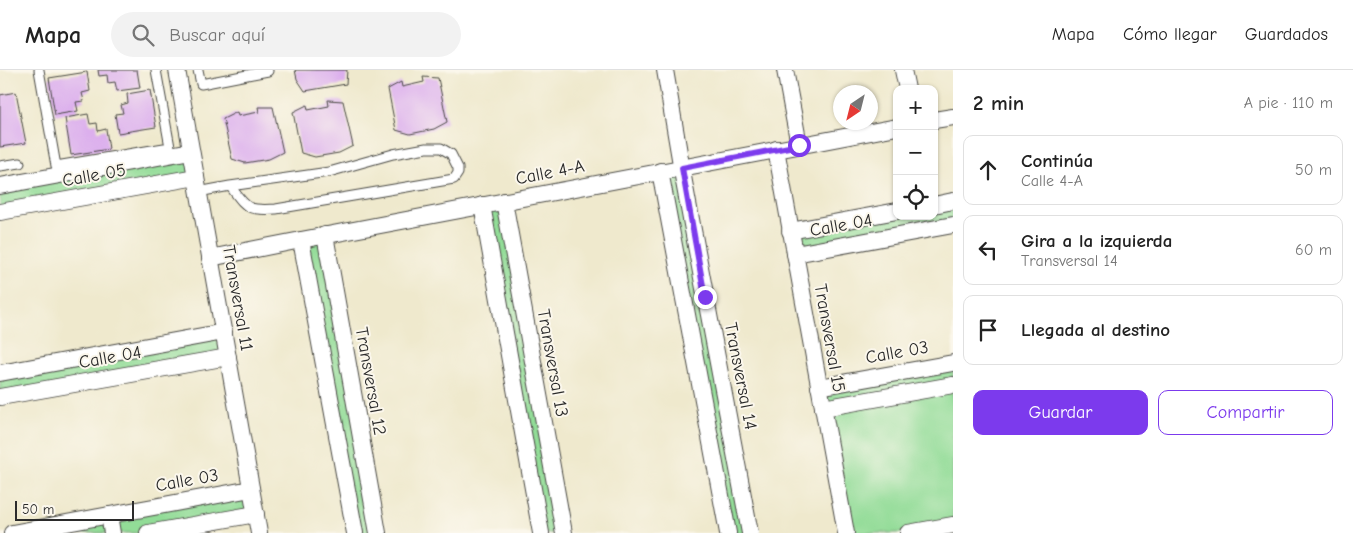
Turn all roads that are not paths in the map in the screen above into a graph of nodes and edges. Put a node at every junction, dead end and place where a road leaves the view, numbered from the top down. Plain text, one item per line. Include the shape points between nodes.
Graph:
1 (39, 70) edge
2 (156, 70) edge
3 (177, 70) edge
4 (198, 70) edge
5 (665, 70) edge
6 (785, 70) edge
7 (903, 70) edge
8 (268, 71) edge
9 (906, 85) edge
10 (953, 117) edge
11 (938, 119) edge
12 (893, 128) edge
13 (799, 145) junction
14 (776, 150) junction
15 (191, 151) junction
16 (20, 163) dead end
17 (0, 166) edge
18 (682, 168) junction
19 (660, 172) junction
20 (197, 185) junction
21 (0, 186) edge
22 (230, 186) junction
23 (504, 201) junction
24 (953, 201) edge
25 (938, 204) edge
26 (482, 205) junction
27 (0, 212) edge
28 (893, 212) edge
29 (953, 225) edge
30 (790, 231) junction
31 (326, 235) junction
32 (301, 240) junction
33 (795, 254) junction
34 (210, 258) junction
35 (705, 297) junction
36 (684, 300) junction
37 (224, 332) junction
38 (228, 357) junction
39 (953, 363) edge
40 (0, 373) edge
41 (953, 385) edge
42 (819, 387) junction
43 (0, 397) edge
44 (823, 408) junction
45 (728, 416) junction
46 (707, 419) junction
47 (550, 455) junction
48 (527, 458) junction
49 (370, 484) junction
50 (347, 487) junction
51 (251, 489) junction
52 (256, 514) junction
53 (108, 515) junction
54 (748, 525) edge
55 (953, 525) edge
56 (727, 526) edge
57 (12, 533) edge
58 (112, 533) edge
59 (148, 533) edge
60 (259, 533) edge
61 (355, 533) edge
62 (378, 533) edge
63 (541, 533) edge
64 (564, 533) edge
65 (846, 533) edge
66 (908, 533) edge

1 - 2 lane via 56,166 170,147
3 - 15 street, Transversal 11
4 - 8 lane via 201,84
5 - 18 street, Transversal 14
6 - 13 street
7 - 9 street
10 - 11 street
12 - 13 street, Calle 4-A
13 - 14 street, Calle 4-A
14 - 18 street, Calle 4-A
14 - 30 street, Transversal 15
15 - 20 street, Transversal 11
15 - 21 street, Calle 05
16 - 17 lane
18 - 19 street, Calle 4-A
18 - 35 street, Transversal 14
19 - 23 street, Calle 4-A
19 - 36 street
20 - 22 lane
20 - 27 street, Calle 05
20 - 34 street, Transversal 11
22 - 22 lane via 329,172 426,148 447,151 458,168 454,179 276,209 249,208
23 - 26 street, Calle 4-A
23 - 47 street, Transversal 13
24 - 25 street
26 - 31 street, Calle 4-A
26 - 48 street
28 - 30 street, Calle 04
29 - 33 street, Calle 04
30 - 33 street, Transversal 15
31 - 32 street, Calle 4-A
31 - 49 street, Transversal 12
32 - 34 street, Calle 4-A
32 - 50 street
33 - 42 street, Transversal 15
34 - 37 street, Transversal 11
35 - 36 street
35 - 45 street, Transversal 14
36 - 46 street
37 - 38 street, Transversal 11
37 - 40 street, Calle 04
38 - 43 street, Calle 04
38 - 51 street, Transversal 11
39 - 42 street, Calle 03
41 - 44 street
42 - 44 street, Transversal 15
44 - 65 street, Transversal 15
45 - 46 street
45 - 54 street, Transversal 14
46 - 56 street
47 - 48 street
47 - 64 street, Transversal 13
48 - 63 street
49 - 50 street
49 - 62 street, Transversal 12
50 - 61 street
51 - 52 street, Transversal 11
51 - 53 street, Calle 03
52 - 59 street
52 - 60 street, Transversal 11
53 - 57 street, Calle 03
53 - 58 street
54 - 56 street
55 - 66 street

